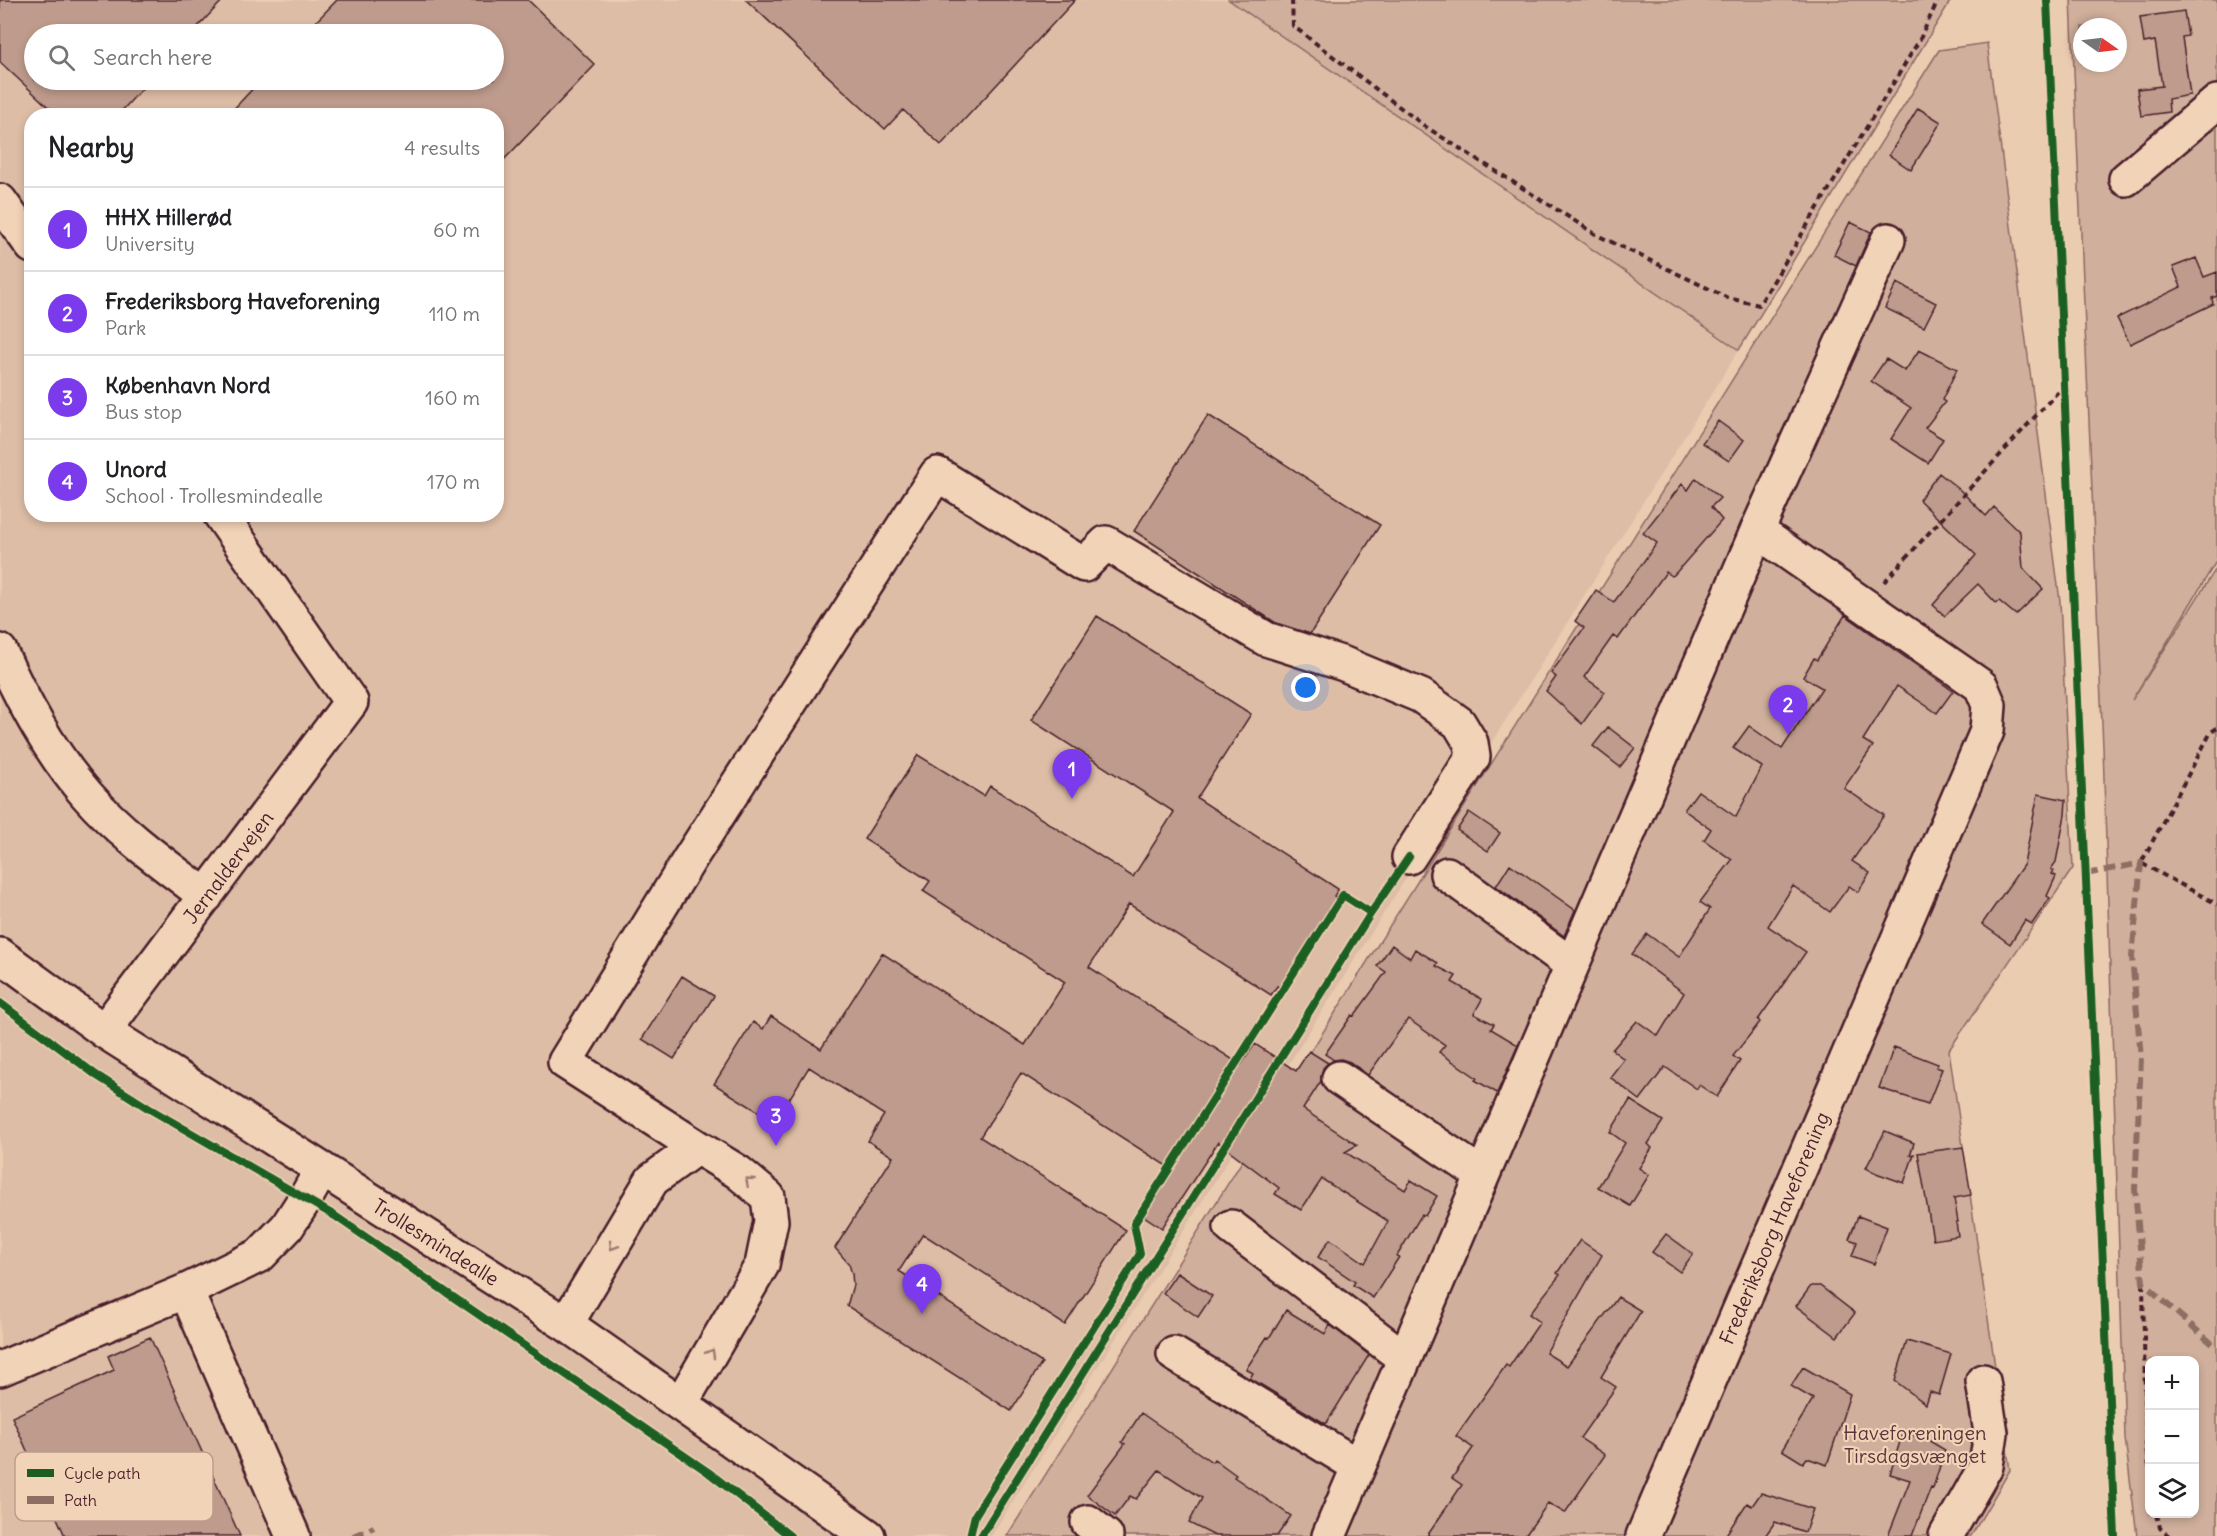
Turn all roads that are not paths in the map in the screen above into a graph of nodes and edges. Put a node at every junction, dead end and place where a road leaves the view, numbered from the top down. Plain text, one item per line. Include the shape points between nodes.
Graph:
1 (2217, 102) edge
2 (2126, 179) dead end
3 (0, 201) edge
4 (24, 235) edge
5 (1888, 240) dead end
6 (226, 522) edge
7 (1756, 531) junction
8 (0, 651) edge
9 (1409, 857) dead end
10 (1447, 874) dead end
11 (206, 896) junction
12 (0, 955) edge
13 (1572, 965) junction
14 (104, 1031) junction
15 (1340, 1078) dead end
16 (697, 1147) junction
17 (322, 1169) junction
18 (1482, 1175) junction
19 (1231, 1227) dead end
20 (186, 1292) junction
21 (566, 1324) junction
22 (1174, 1354) dead end
23 (1404, 1358) junction
24 (0, 1369) edge
25 (1983, 1381) dead end
26 (681, 1403) junction
27 (1358, 1466) junction
28 (293, 1536) edge
29 (868, 1536) edge
30 (1329, 1536) edge
31 (1643, 1536) edge
32 (1946, 1536) edge

1 - 2 street
3 - 4 street
5 - 7 street
6 - 11 street, Jernaldervejen via 351,702
7 - 13 street
7 - 31 street, Frederiksborg Haveforening via 1981,686 1989,705 1987,731
8 - 11 street via 41,733 87,796 139,845
9 - 16 street via 1473,757 1471,743 1459,723 1421,696 1344,664 1266,639 1106,543 1084,565 937,474 689,860 565,1062
10 - 13 street
11 - 14 street, Jernaldervejen
12 - 14 street, Trollesmindealle
13 - 18 street
14 - 17 street, Trollesmindealle
15 - 18 street
16 -> 21 street via 652,1180
26 -> 16 street via 762,1264 771,1221 768,1197 738,1172
17 - 20 street via 287,1227 260,1255
17 - 21 street, Trollesmindealle
18 - 23 street
19 - 23 street
20 - 24 street
20 - 28 street
21 - 26 street, Trollesmindealle
22 - 27 street
23 - 27 street
25 - 32 street via 1991,1433 1986,1466
26 - 29 street, Trollesmindealle
27 - 30 street

